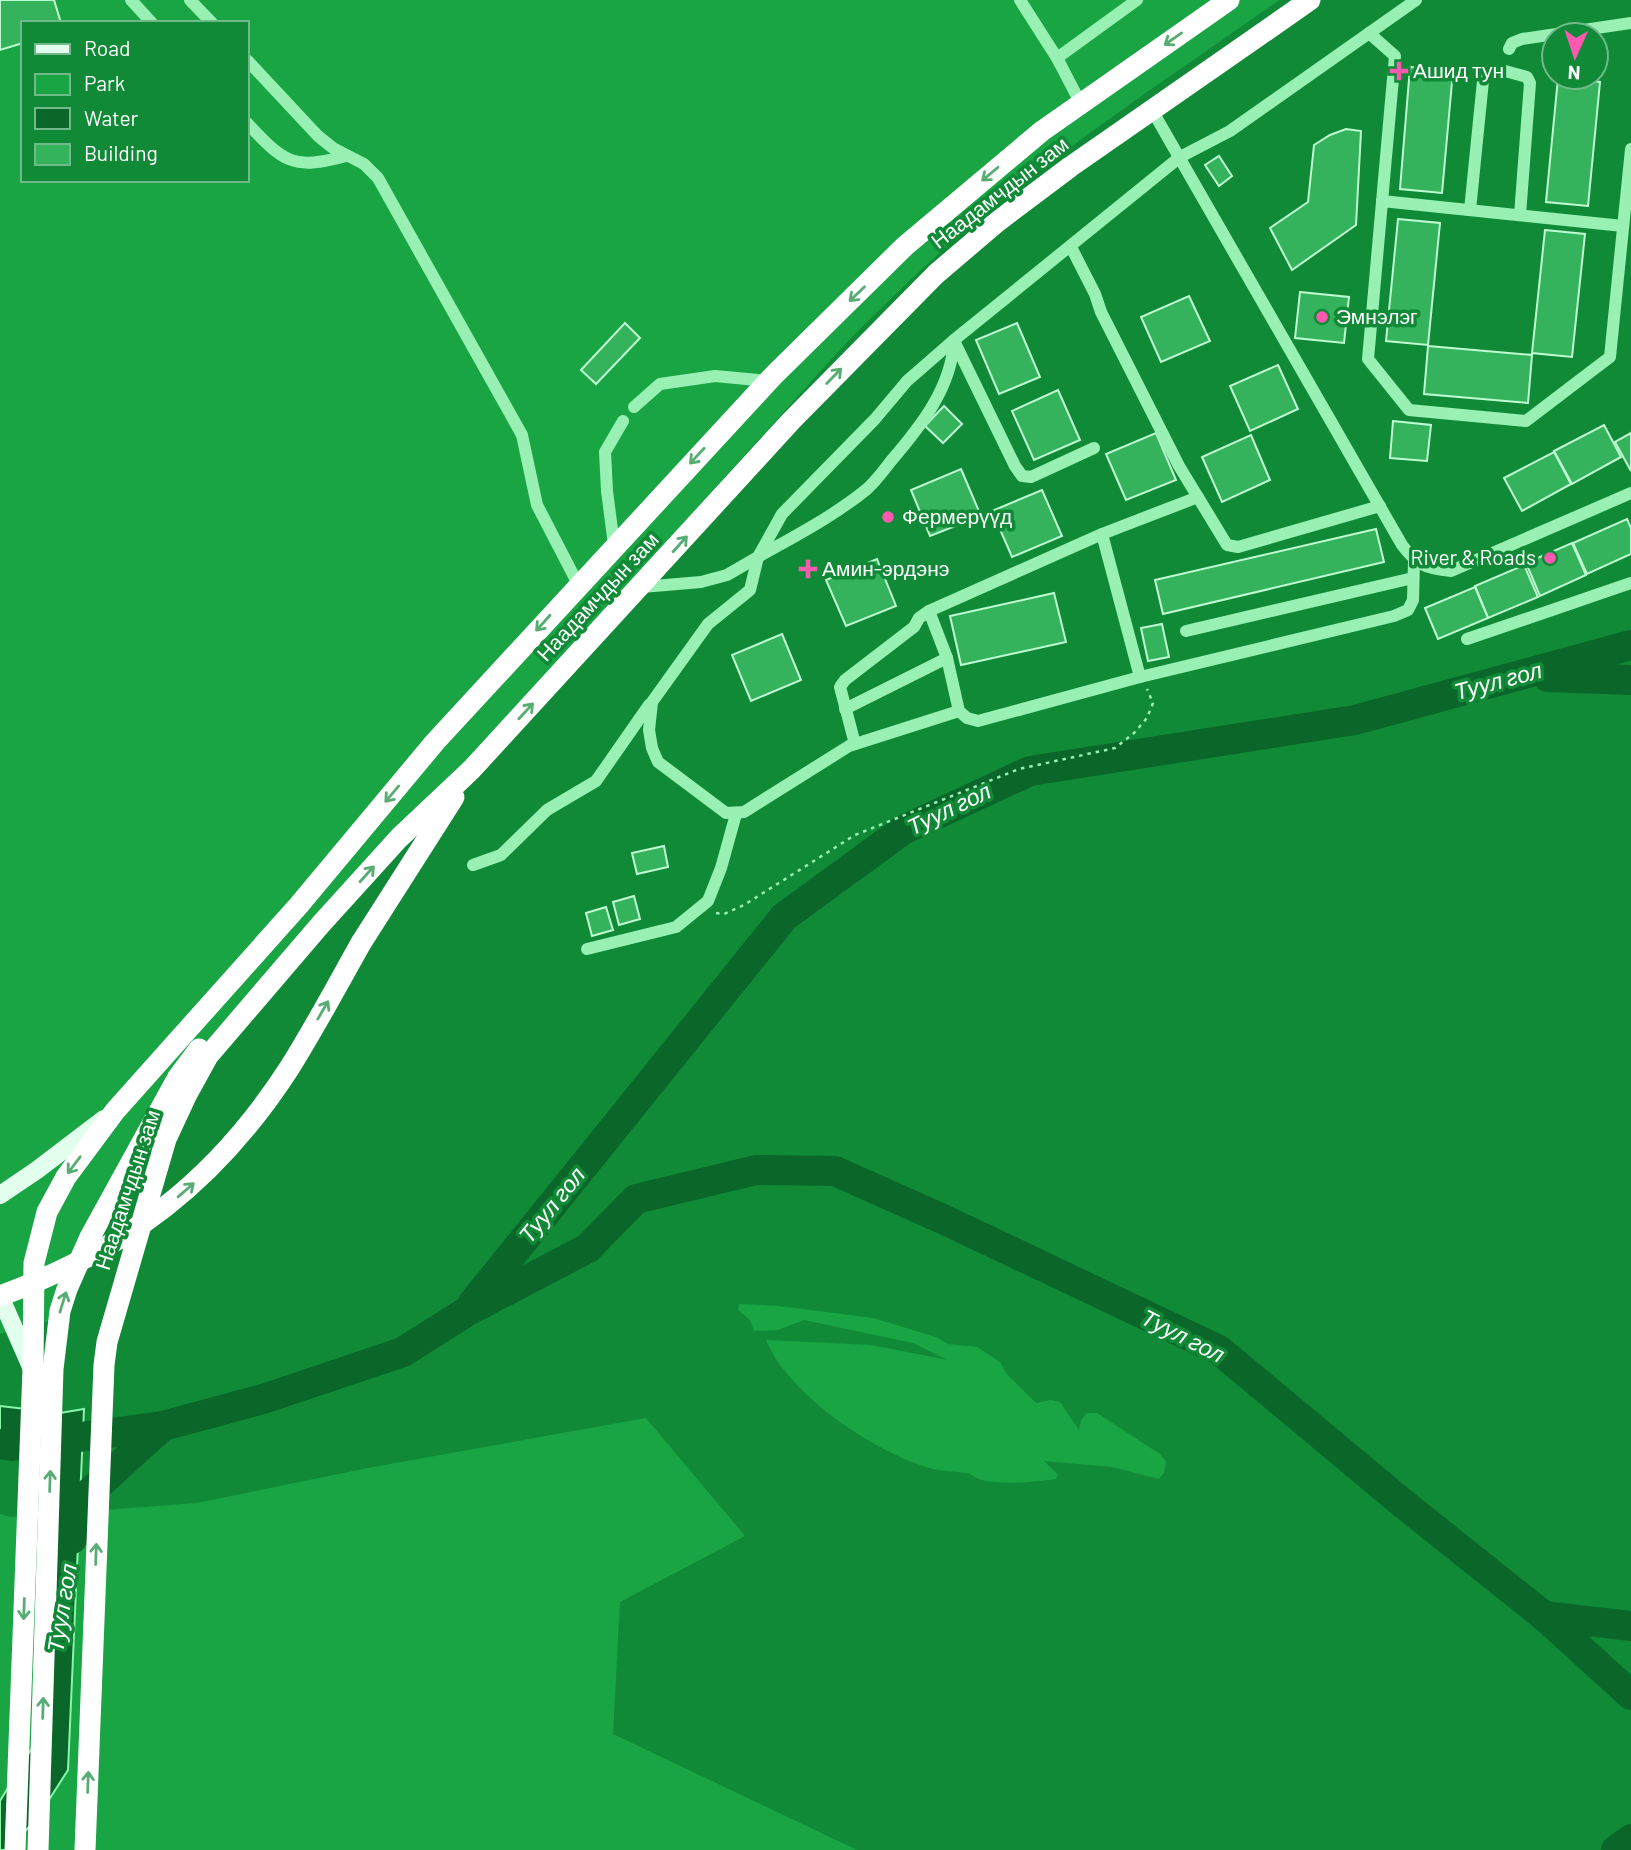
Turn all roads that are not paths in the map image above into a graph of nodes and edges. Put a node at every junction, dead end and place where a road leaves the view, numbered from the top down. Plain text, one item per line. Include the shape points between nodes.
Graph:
1 (131, 0) edge
2 (190, 0) edge
3 (1020, 0) edge
4 (1137, 0) edge
5 (1229, 0) edge
6 (1310, 0) edge
7 (1416, 0) edge
8 (150, 21) edge
9 (210, 21) edge
10 (1631, 23) edge
11 (1370, 33) junction
12 (1509, 49) dead end
13 (1057, 58) junction
14 (248, 61) edge
15 (1081, 104) junction
16 (1152, 110) junction
17 (248, 124) edge
18 (1631, 149) edge
19 (346, 156) junction
20 (1181, 157) junction
21 (1382, 201) junction
22 (1470, 210) junction
23 (1520, 215) junction
24 (1626, 231) edge
25 (1071, 247) junction
26 (954, 340) junction
27 (768, 381) junction
28 (634, 407) dead end
29 (623, 421) dead end
30 (1094, 447) dead end
31 (1631, 493) edge
32 (1198, 497) junction
33 (1380, 506) junction
34 (1102, 534) junction
35 (614, 545) junction
36 (758, 557) junction
37 (1414, 561) junction
38 (1413, 578) junction
39 (1631, 583) edge
40 (578, 584) junction
41 (642, 587) junction
42 (929, 611) junction
43 (1186, 631) dead end
44 (1467, 639) dead end
45 (947, 658) junction
46 (1140, 677) junction
47 (652, 702) junction
48 (845, 709) junction
49 (959, 711) junction
50 (855, 744) junction
51 (472, 769) junction
52 (736, 814) junction
53 (473, 865) dead end
54 (321, 924) junction
55 (587, 949) dead end
56 (115, 1111) junction
57 (0, 1195) edge
58 (0, 1296) edge
59 (43, 1369) junction
60 (15, 1850) edge
61 (38, 1850) edge
62 (85, 1850) edge

1 - 8 street
2 - 9 street
3 - 13 street
4 - 13 street
5 -> 15 highway, Наадамчдын зам
6 - 16 highway, Наадамчдын зам
7 - 11 street
10 - 12 street via 1522,39
11 - 20 street via 1230,131
11 - 21 street via 1395,56
13 - 15 street
14 - 19 street via 318,136
15 -> 27 highway, Наадамчдын зам via 905,246
16 - 20 street
41 -> 16 highway, Наадамчдын зам via 791,421 936,274 1060,175
17 - 19 street via 276,154 298,162
18 - 24 street
19 - 40 street via 364,163 378,178 522,435 537,505
20 - 25 street
20 - 33 street
21 - 22 street
21 - 24 street via 1368,359 1409,410 1526,421 1611,357
22 - 23 street
22 - 23 street via 1483,71 1505,71 1527,77 1530,83
23 - 24 street
25 - 26 street
25 - 32 street
26 - 30 street via 1022,476 1031,477
26 - 36 street via 907,381 782,514
26 - 36 street via 948,376 920,427 869,488
27 - 28 street via 715,376 660,384
27 -> 35 highway, Наадамчдын зам
29 - 35 street via 605,452
31 - 37 street via 1451,571 1432,570
32 - 33 street via 1227,545 1238,547
32 - 34 street
33 - 37 street
34 - 42 street
34 - 46 street
35 - 40 highway, Наадамчдын зам
36 - 41 street via 727,575 701,582
36 - 47 street via 750,590 708,624
37 - 38 street
38 - 43 street
38 - 46 street via 1413,600 1408,610 1394,616
39 - 44 street
40 -> 56 highway, Наадамчдын зам
51 -> 41 highway, Наадамчдын зам
42 - 45 street
42 - 48 street via 845,680 840,687
45 - 48 street
45 - 49 street
46 - 49 street via 978,721
47 - 52 street via 649,730 658,762 726,813
47 - 53 street via 596,781 547,810 501,855
48 - 50 street
49 - 50 street
50 - 52 street
54 -> 51 highway, Наадамчдын зам via 399,838
58 -> 51 highway, bridge via 122,1239 182,1194 222,1156 290,1067 361,943
52 - 55 street via 708,901 676,927
59 -> 54 highway via 67,1289 102,1214 178,1077 198,1050
62 -> 54 highway, Наадамчдын зам via 107,1342 166,1139 186,1096 208,1056
56 - 57 main road
56 -> 59 highway, Наадамчдын зам via 65,1177 47,1212 34,1263
58 - 59 main road
59 -> 60 highway
61 -> 59 highway

